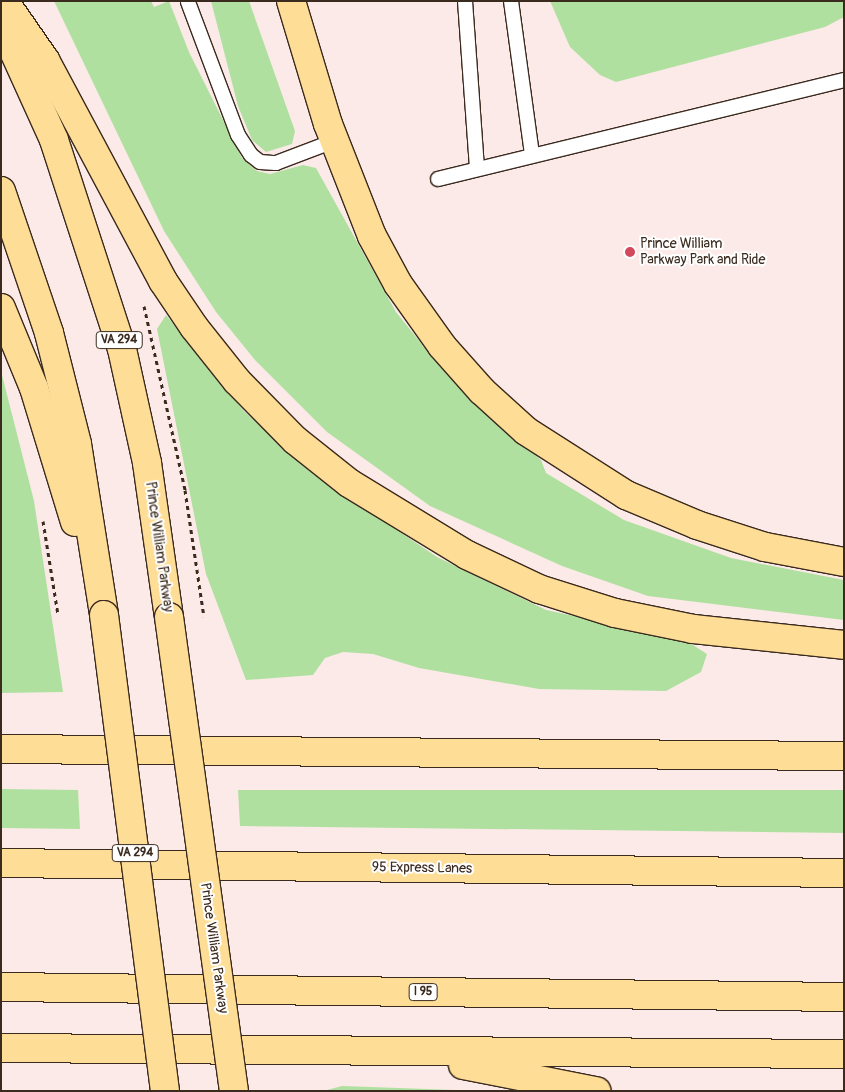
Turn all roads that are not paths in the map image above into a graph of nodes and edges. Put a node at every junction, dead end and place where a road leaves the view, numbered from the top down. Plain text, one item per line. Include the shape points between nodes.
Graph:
1 (4, 1) edge
2 (465, 1) edge
3 (512, 1) edge
4 (188, 2) edge
5 (293, 4) edge
6 (1, 23) edge
7 (844, 80) edge
8 (334, 141) junction
9 (532, 154) junction
10 (478, 168) junction
11 (438, 179) dead end
12 (1, 191) edge
13 (1, 308) edge
14 (844, 562) edge
15 (104, 616) junction
16 (844, 645) edge
17 (1, 749) edge
18 (844, 756) edge
19 (1, 863) edge
20 (844, 873) edge
21 (3, 987) edge
22 (844, 997) edge
23 (1, 1048) edge
24 (68, 1049) junction
25 (388, 1054) junction
26 (844, 1054) edge
27 (1, 1056) edge
28 (165, 1091) edge
29 (234, 1091) edge
30 (596, 1091) edge

1 - 16 highway via 46,60 163,281 194,327 237,381 295,440 349,483 466,555 539,589 615,614 693,629
2 - 10 lane
3 - 9 lane
4 - 8 lane via 238,135 251,155 260,162 276,163
5 - 8 highway
6 - 29 highway, Prince William Parkway / VA 294, bridge via 54,140 122,349 147,463
7 - 9 lane
8 - 14 highway via 372,236 398,284 442,346 526,431 626,495 697,525 765,546
9 - 10 lane
10 - 11 lane
12 - 15 highway, VA 294 via 50,334 77,444
13 - 15 highway via 34,388
15 - 28 highway, VA 294, bridge
17 - 18 highway
19 - 20 highway, 95 Express Lanes
21 - 22 highway, I 95
23 - 24 highway
24 - 25 highway
24 - 27 highway
25 - 26 highway
25 - 30 highway via 561,1080

